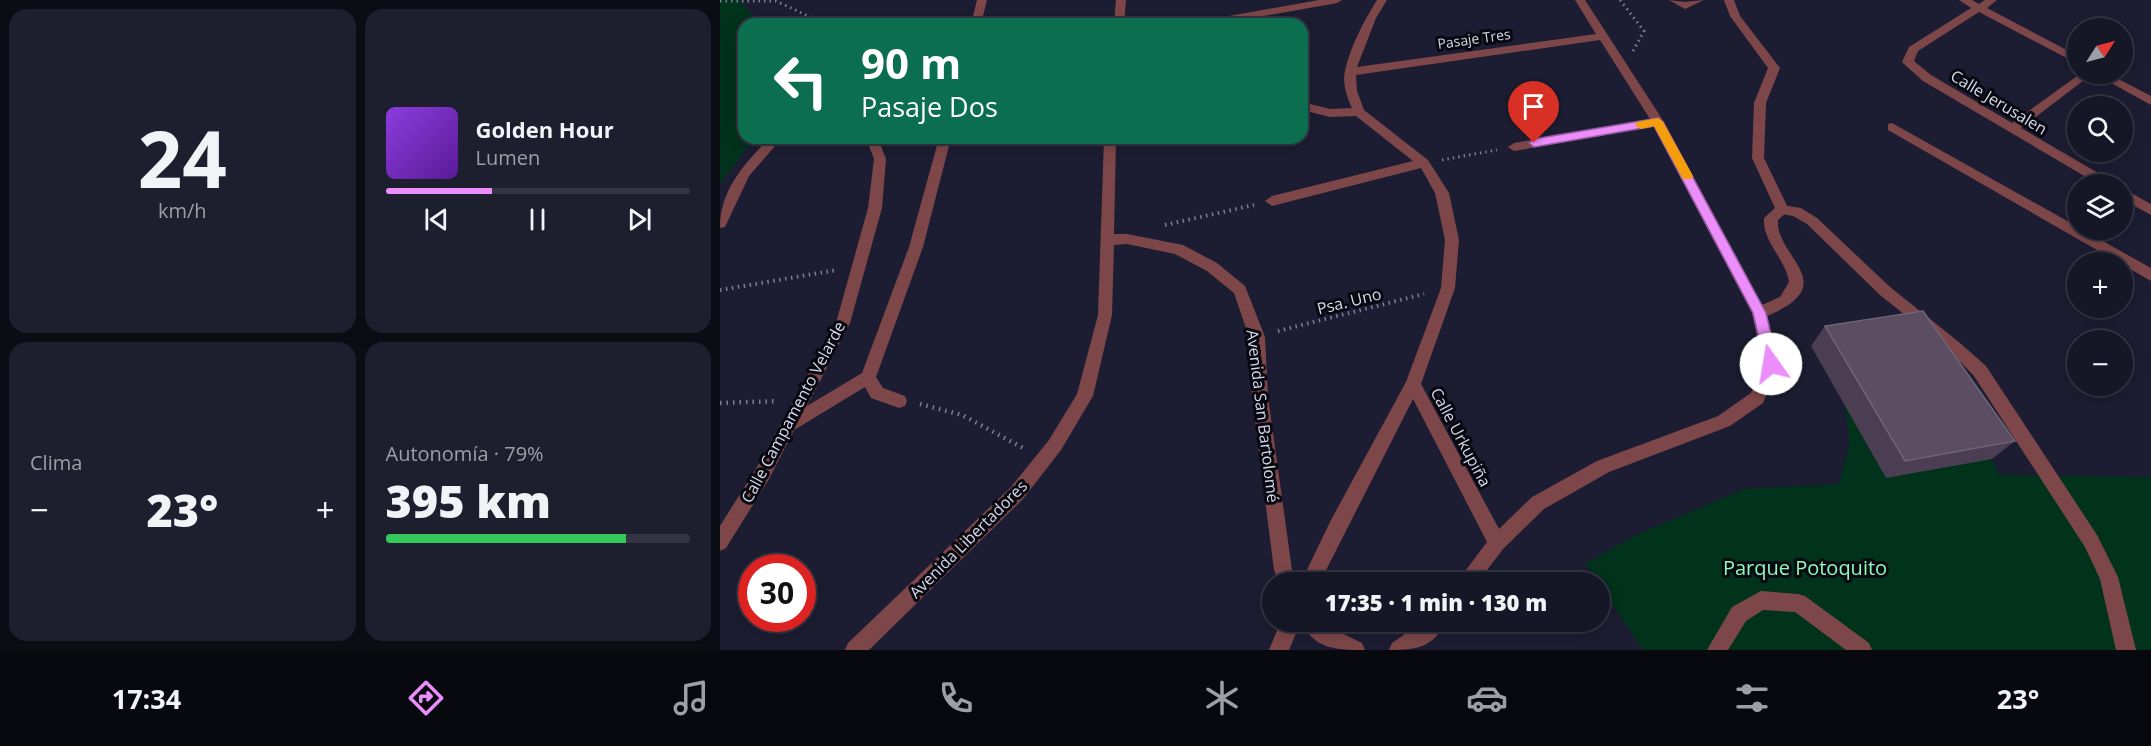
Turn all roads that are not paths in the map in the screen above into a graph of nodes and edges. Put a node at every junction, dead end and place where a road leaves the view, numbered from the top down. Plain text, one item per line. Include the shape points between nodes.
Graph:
1 (982, 0) edge
2 (1122, 0) edge
3 (1337, 0) edge
4 (1382, 0) edge
5 (1580, 0) edge
6 (1674, 0) edge
7 (1699, 0) edge
8 (1729, 0) edge
9 (1964, 0) edge
10 (1992, 0) edge
11 (1978, 7) junction
12 (977, 18) edge
13 (1120, 18) edge
14 (1235, 18) edge
15 (1603, 36) junction
16 (2067, 55) edge
17 (1350, 72) junction
18 (2073, 84) edge
19 (2120, 84) edge
20 (2151, 100) edge
21 (1308, 108) edge
22 (1359, 112) junction
23 (1658, 122) junction
24 (1892, 127) dead end
25 (2012, 129) junction
26 (771, 144) edge
27 (874, 144) edge
28 (943, 144) edge
29 (1110, 144) edge
30 (1514, 147) road end
31 (1424, 163) junction
32 (2090, 174) edge
33 (2133, 200) edge
34 (1272, 201) road end
35 (1782, 210) junction
36 (2151, 210) edge
37 (720, 223) edge
38 (1106, 240) junction
39 (2151, 275) edge
40 (1759, 313) junction
41 (868, 377) junction
42 (1413, 384) junction
43 (898, 401) road end
44 (789, 425) junction
45 (720, 542) edge
46 (1497, 543) junction
47 (1284, 572) edge
48 (1315, 572) edge
49 (1474, 572) edge
50 (1286, 632) edge
51 (1320, 632) edge
52 (1427, 632) edge
53 (855, 650) edge
54 (1279, 650) edge
55 (1354, 650) edge
56 (1399, 650) edge
57 (1718, 650) edge
58 (1862, 650) edge
59 (2126, 650) edge

1 - 12 street
2 - 13 street
3 - 14 street
4 - 17 street
5 - 15 street
6 - 7 street via 1685,6
8 - 35 street via 1735,16 1774,68 1760,103 1758,158
9 - 11 street
10 - 11 street
11 - 16 street
11 - 25 street, Calle Jerusalen via 1913,49 1908,62 1927,78
15 - 17 street, Pasaje Tres
15 - 23 street
17 - 22 street via 1351,91
18 - 25 street
19 - 20 street
21 - 22 street via 1330,114
22 - 31 street, Calle Urkupiña
23 - 30 street
23 - 40 street
24 - 39 street
25 - 32 street, Calle Jerusalen
26 - 37 street via 744,174
27 - 44 street, Calle Campamento Velarde via 880,159 875,208 843,323
28 - 41 street via 916,247
29 - 38 street, Avenida Libertadores
31 - 34 street
31 - 42 street, Calle Urkupiña via 1442,193 1452,240 1448,288
33 - 36 street
35 - 40 street via 1771,218 1771,228 1791,261 1794,289 1785,301
35 - 59 street via 1796,211 1812,221 1885,291 1955,346 1980,371 2091,541 2109,577
38 - 47 street, Avenida San Bartolomé via 1127,239 1178,249 1212,267 1240,290 1257,337 1260,398
38 - 53 street, Avenida Libertadores via 1105,315 1085,396 1044,460 1017,493
40 - 46 street via 1771,364 1757,398 1724,421 1603,466 1538,503
41 - 43 street via 877,393
41 - 44 street
42 - 46 street, Calle Urkupiña
42 - 48 street
44 - 45 street, Calle Campamento Velarde
46 - 49 street
50 - 54 street
51 - 55 street
52 - 56 street
57 - 58 street via 1739,614 1761,600 1798,603

